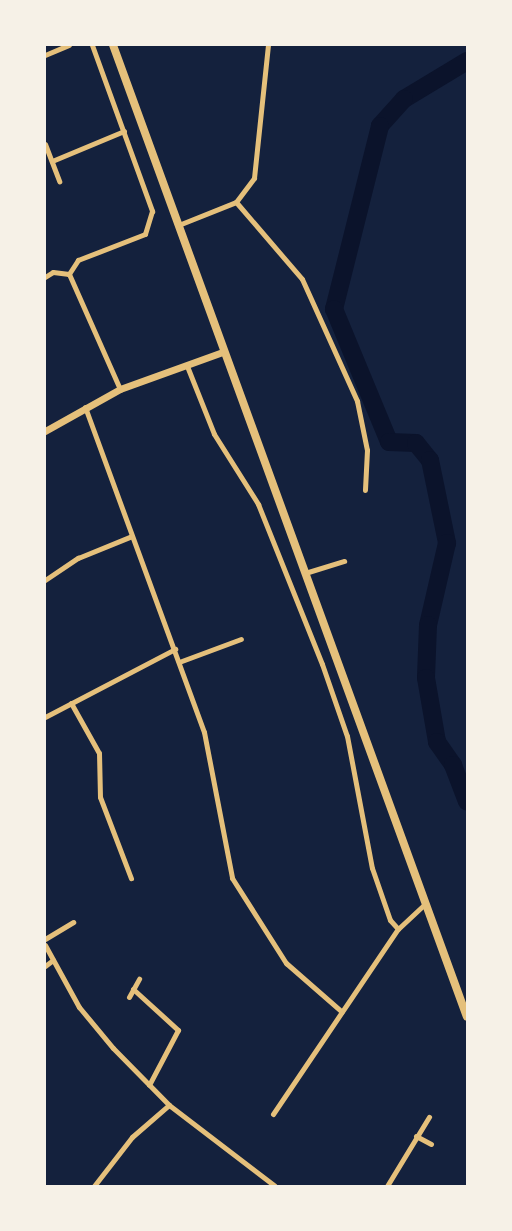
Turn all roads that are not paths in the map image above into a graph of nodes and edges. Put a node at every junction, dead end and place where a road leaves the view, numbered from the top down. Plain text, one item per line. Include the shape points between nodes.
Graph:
1 (69, 45) edge
2 (92, 45) edge
3 (114, 45) edge
4 (268, 45) edge
5 (45, 55) edge
6 (124, 131) junction
7 (45, 144) edge
8 (52, 161) junction
9 (59, 181) dead end
10 (236, 201) junction
11 (181, 224) junction
12 (69, 274) junction
13 (45, 277) edge
14 (223, 352) junction
15 (187, 366) junction
16 (120, 389) junction
17 (85, 407) junction
18 (45, 431) edge
19 (365, 490) dead end
20 (132, 536) junction
21 (344, 561) dead end
22 (305, 573) junction
23 (45, 580) edge
24 (241, 639) dead end
25 (175, 649) junction
26 (179, 662) junction
27 (71, 703) junction
28 (45, 717) edge
29 (131, 878) dead end
30 (425, 904) junction
31 (73, 922) dead end
32 (398, 929) junction
33 (45, 939) edge
34 (45, 945) edge
35 (53, 960) junction
36 (45, 966) edge
37 (139, 978) dead end
38 (133, 989) junction
39 (129, 997) dead end
40 (342, 1012) junction
41 (467, 1017) edge
42 (149, 1085) junction
43 (169, 1105) junction
44 (273, 1114) dead end
45 (429, 1116) dead end
46 (416, 1136) junction
47 (431, 1144) dead end
48 (94, 1186) edge
49 (275, 1186) edge
50 (387, 1186) edge

1 - 5 street
2 - 6 street
3 - 11 main road
4 - 10 street via 258,161 254,178
6 - 8 street
6 - 12 street via 151,219 145,234 78,260
7 - 8 street
8 - 9 street
10 - 11 street
10 - 19 street via 302,279 352,391 367,450
11 - 14 main road
12 - 13 street via 53,272
12 - 16 street
14 - 15 street
14 - 22 main road
15 - 16 street
15 - 32 street via 214,434 258,504 322,664 347,736 372,868
16 - 17 street
17 - 18 street
17 - 20 street
20 - 23 street via 78,558
20 - 25 street
21 - 22 street
22 - 30 main road
24 - 26 street
25 - 26 street
25 - 27 street
26 - 40 street via 204,732 232,878 286,963
27 - 28 street
27 - 29 street via 99,753 100,797
30 - 32 street
30 - 41 main road
31 - 33 street
32 - 40 street
34 - 35 street
35 - 36 street
35 - 42 street via 93,1026
37 - 38 street
38 - 39 street
38 - 42 street via 178,1030
40 - 44 street
42 - 43 street
43 - 48 street via 132,1137
43 - 49 street
45 - 46 street
46 - 47 street
46 - 50 street

